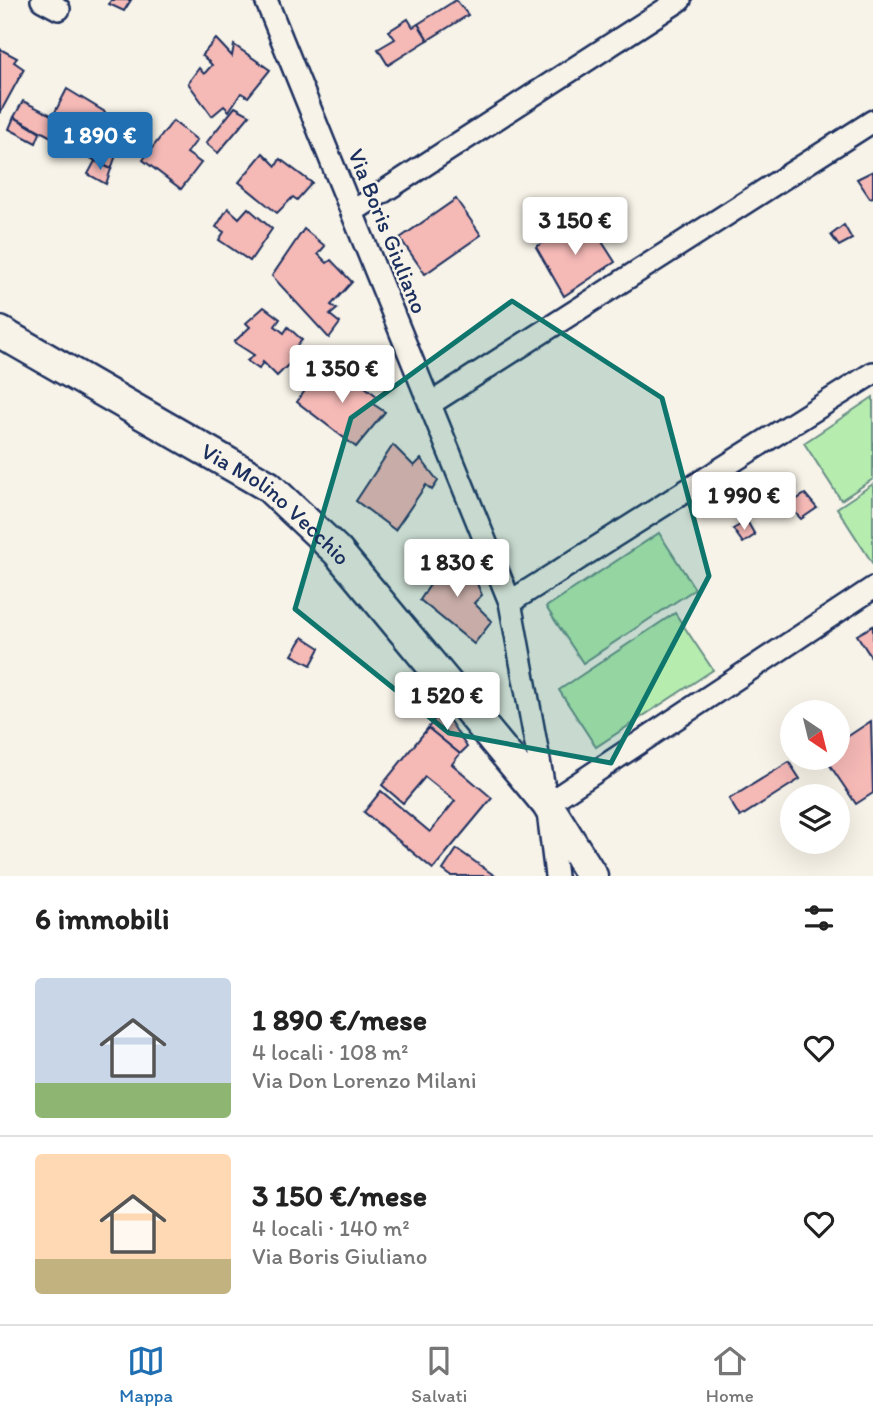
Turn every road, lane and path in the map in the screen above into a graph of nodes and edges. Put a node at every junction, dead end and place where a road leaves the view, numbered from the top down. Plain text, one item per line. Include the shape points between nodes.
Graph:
1 (266, 0) edge
2 (680, 0) edge
3 (873, 121) edge
4 (352, 212) junction
5 (0, 332) edge
6 (873, 373) edge
7 (430, 404) junction
8 (873, 588) edge
9 (510, 603) junction
10 (547, 804) junction
11 (556, 876) edge
12 (592, 876) edge

1 - 4 street, Via Boris Giuliano
2 - 4 street
3 - 7 street
4 - 7 street, Via Boris Giuliano
5 - 10 street, Via Molino Vecchio via 268,486 337,551
6 - 9 street
7 - 9 street, Via Boris Giuliano
8 - 10 street
9 - 10 street, Via Boris Giuliano
10 - 11 street, Via Boris Giuliano
10 - 12 street, Via Molino Vecchio

